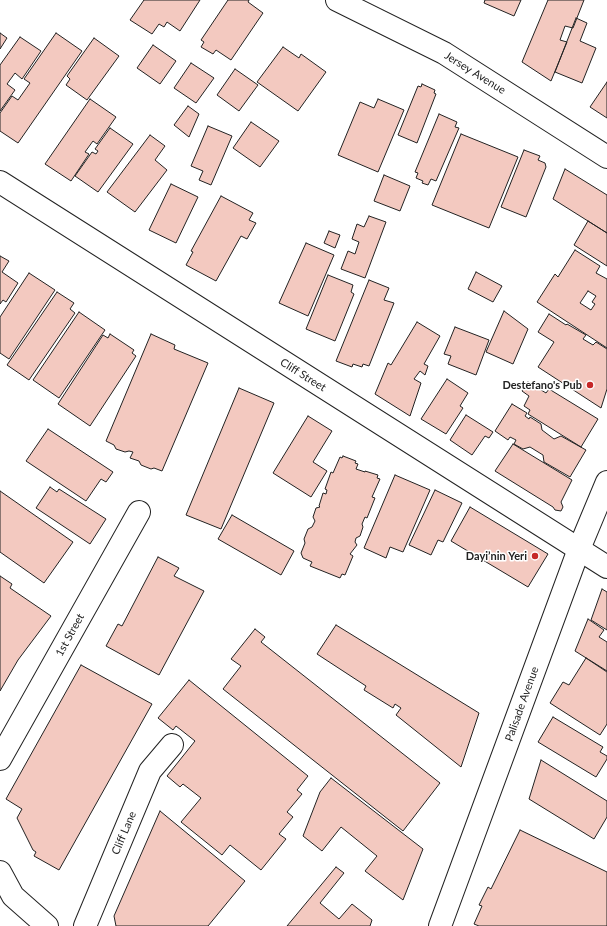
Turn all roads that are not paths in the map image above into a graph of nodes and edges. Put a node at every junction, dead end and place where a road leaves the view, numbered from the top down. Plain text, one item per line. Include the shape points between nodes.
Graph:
1 (343, 2) edge
2 (607, 157) edge
3 (0, 182) edge
4 (607, 482) edge
5 (139, 512) dead end
6 (579, 549) junction
7 (607, 567) edge
8 (172, 745) dead end
9 (0, 759) edge
10 (0, 872) edge
11 (47, 926) edge
12 (86, 926) edge
13 (440, 926) edge

1 - 2 street, Jersey Avenue via 444,53
3 - 6 street, Cliff Street
4 - 6 street, Palisade Avenue
5 - 9 street, 1st Street
6 - 7 street, Cliff Street
6 - 13 street, Palisade Avenue
8 - 12 street, Cliff Lane via 150,771
10 - 11 street via 13,896

